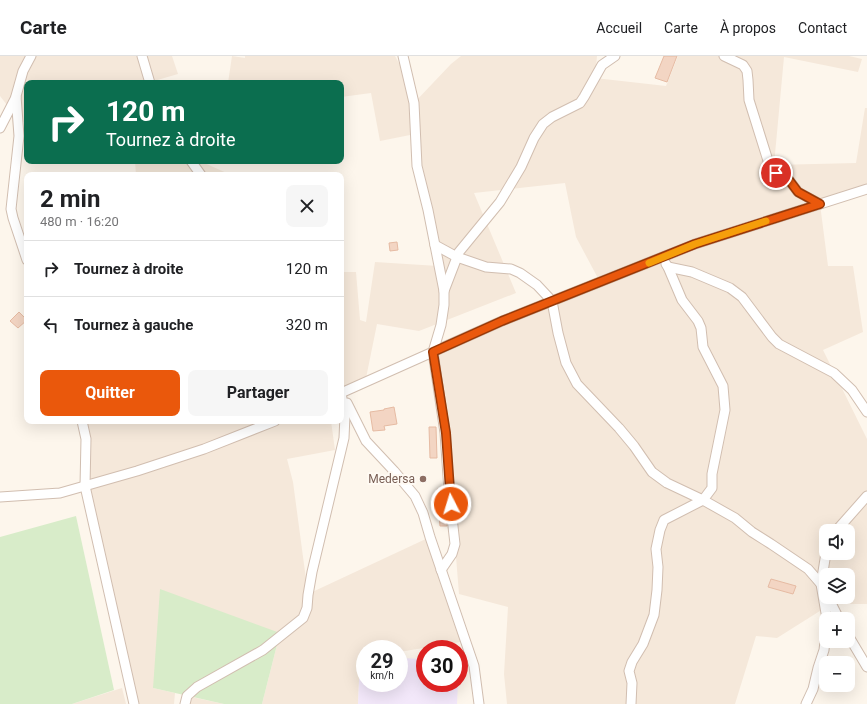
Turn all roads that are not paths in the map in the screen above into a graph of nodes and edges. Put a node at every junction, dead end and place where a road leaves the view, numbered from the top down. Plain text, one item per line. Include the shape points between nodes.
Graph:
1 (31, 56) edge
2 (142, 56) edge
3 (403, 56) edge
4 (614, 56) edge
5 (724, 56) edge
6 (149, 80) edge
7 (16, 96) junction
8 (0, 128) edge
9 (867, 190) edge
10 (820, 204) junction
11 (435, 244) junction
12 (24, 251) edge
13 (458, 257) junction
14 (661, 258) junction
15 (668, 267) junction
16 (444, 291) junction
17 (552, 301) junction
18 (433, 352) junction
19 (344, 392) edge
20 (344, 399) edge
21 (344, 410) edge
22 (867, 412) edge
23 (83, 424) edge
24 (267, 424) edge
25 (85, 486) junction
26 (867, 496) edge
27 (0, 497) edge
28 (703, 500) junction
29 (842, 524) edge
30 (441, 570) junction
31 (819, 582) edge
32 (855, 647) edge
33 (824, 648) edge
34 (867, 667) edge
35 (134, 704) edge
36 (185, 704) edge
37 (479, 704) edge
38 (631, 704) edge
39 (806, 704) edge

1 - 7 street via 23,71
2 - 6 street
3 - 11 street via 414,103 417,166
4 - 13 street via 602,64 580,103 543,124 500,202 459,252
5 - 10 street via 743,65 747,71 749,100 770,167 789,180 798,192
7 - 8 street
7 - 12 street via 18,136 11,209
9 - 10 street
10 - 14 street via 695,244
11 - 13 street
11 - 16 street
13 - 16 street
13 - 17 street via 486,267 512,269 538,285
14 - 15 street
14 - 17 street
15 - 22 street via 692,272 730,288 742,297 779,344 834,373 852,390
15 - 28 street via 682,300 698,321 703,346 723,386 725,410 712,474 712,488
16 - 18 street via 441,325
17 - 18 street
17 - 28 street via 566,363 577,384 619,428 652,472 667,483
18 - 19 street
18 - 30 street via 446,433 455,544 452,554
20 - 30 street via 366,442 415,496
21 - 36 street via 344,438 303,618 263,650 197,688 187,696
23 - 25 street via 86,439
24 - 25 street via 204,449
25 - 27 street via 60,493
25 - 35 street
26 - 29 street
28 - 31 street via 735,518 808,569
28 - 38 street via 664,520 660,530 656,549 658,567 654,615 629,671 632,684
30 - 37 street via 474,666
32 - 34 street
33 - 39 street via 813,689

